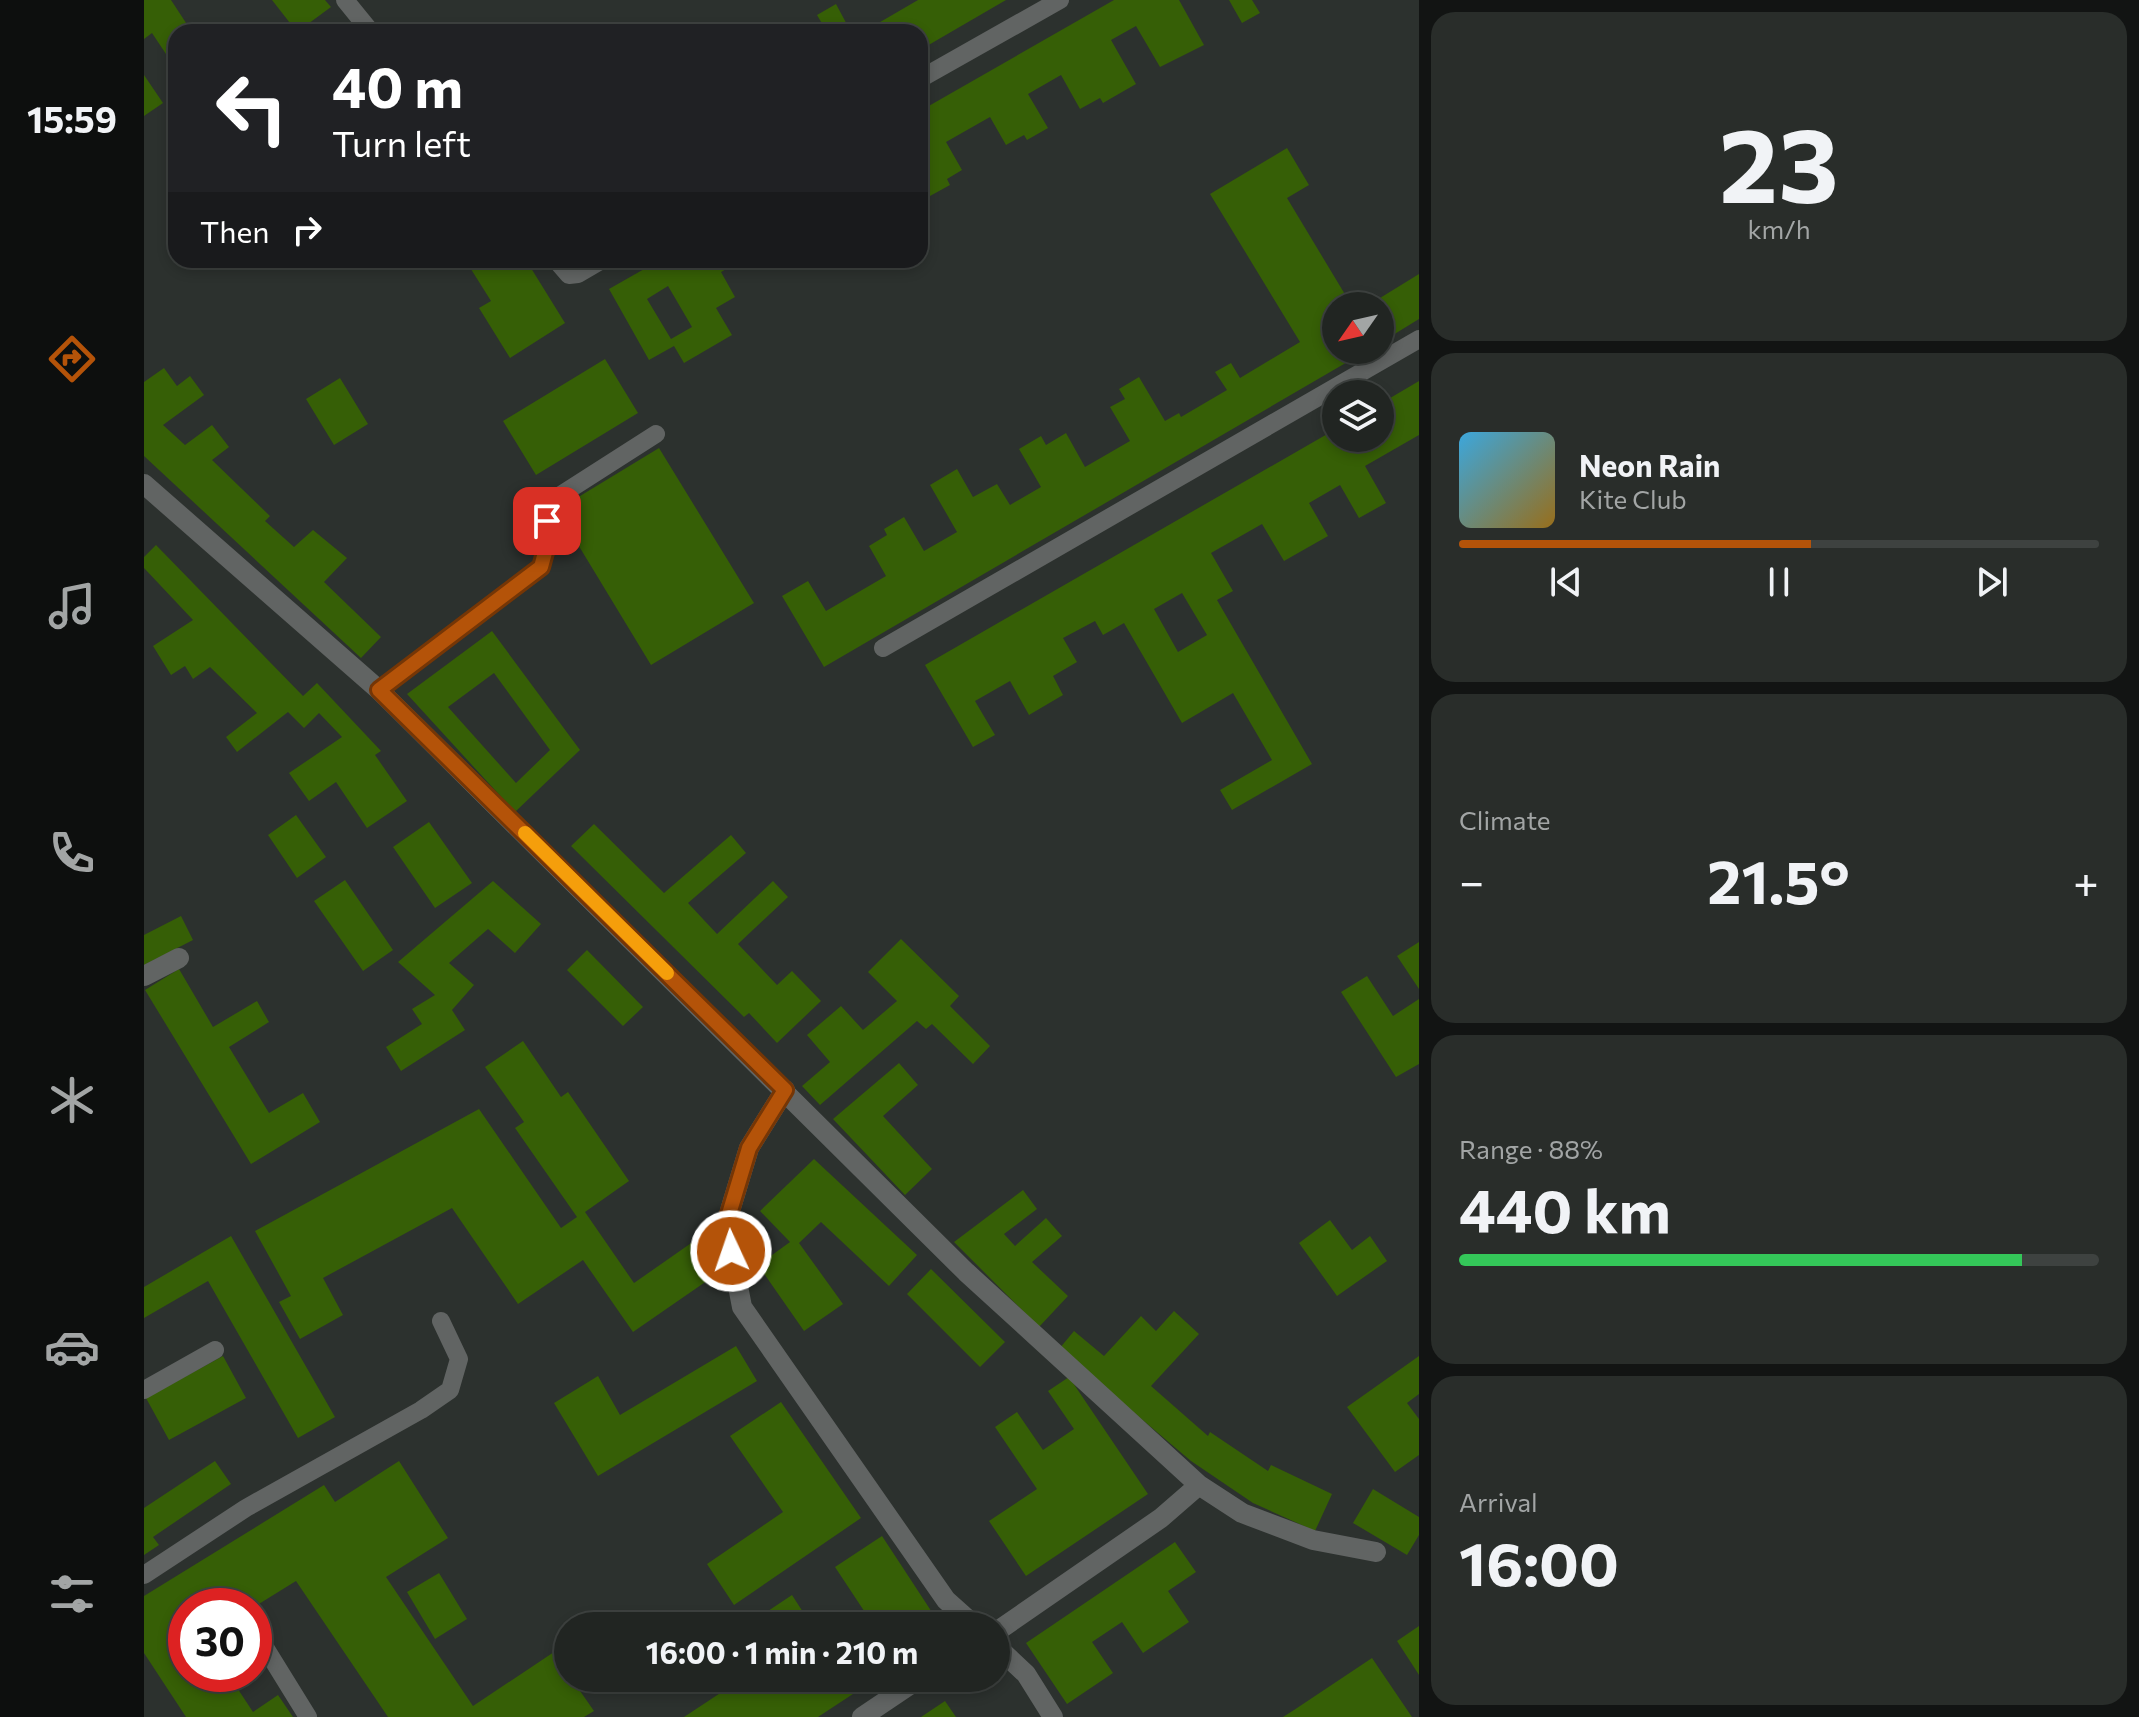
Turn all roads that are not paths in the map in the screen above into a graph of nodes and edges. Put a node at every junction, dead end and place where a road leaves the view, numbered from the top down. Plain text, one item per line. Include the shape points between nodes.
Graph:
1 (345, 0) edge
2 (1060, 0) edge
3 (364, 24) edge
4 (928, 74) edge
5 (563, 268) edge
6 (588, 268) edge
7 (1419, 339) edge
8 (656, 434) dead end
9 (144, 484) edge
10 (883, 648) dead end
11 (379, 690) junction
12 (179, 958) dead end
13 (144, 976) edge
14 (785, 1090) junction
15 (441, 1321) dead end
16 (215, 1350) dead end
17 (144, 1390) edge
18 (1199, 1485) junction
19 (1376, 1552) dead end
20 (144, 1575) edge
21 (959, 1612) edge
22 (1010, 1622) edge
23 (272, 1659) edge
24 (1010, 1659) edge
25 (899, 1692) edge
26 (308, 1717) edge
27 (862, 1717) edge
28 (1053, 1717) edge

1 - 3 lane
2 - 4 lane
5 - 6 lane via 569,275
7 - 10 lane
8 - 11 lane via 545,505 549,538 541,567
9 - 11 street
11 - 14 street
12 - 13 street
14 - 18 street via 966,1272
14 - 21 street via 749,1148 726,1224 742,1307
15 - 20 lane via 459,1359 450,1390 246,1508
16 - 17 lane
18 - 19 street via 1242,1513 1299,1535
18 - 22 street via 1161,1518
23 - 26 lane
24 - 28 street
25 - 27 street

